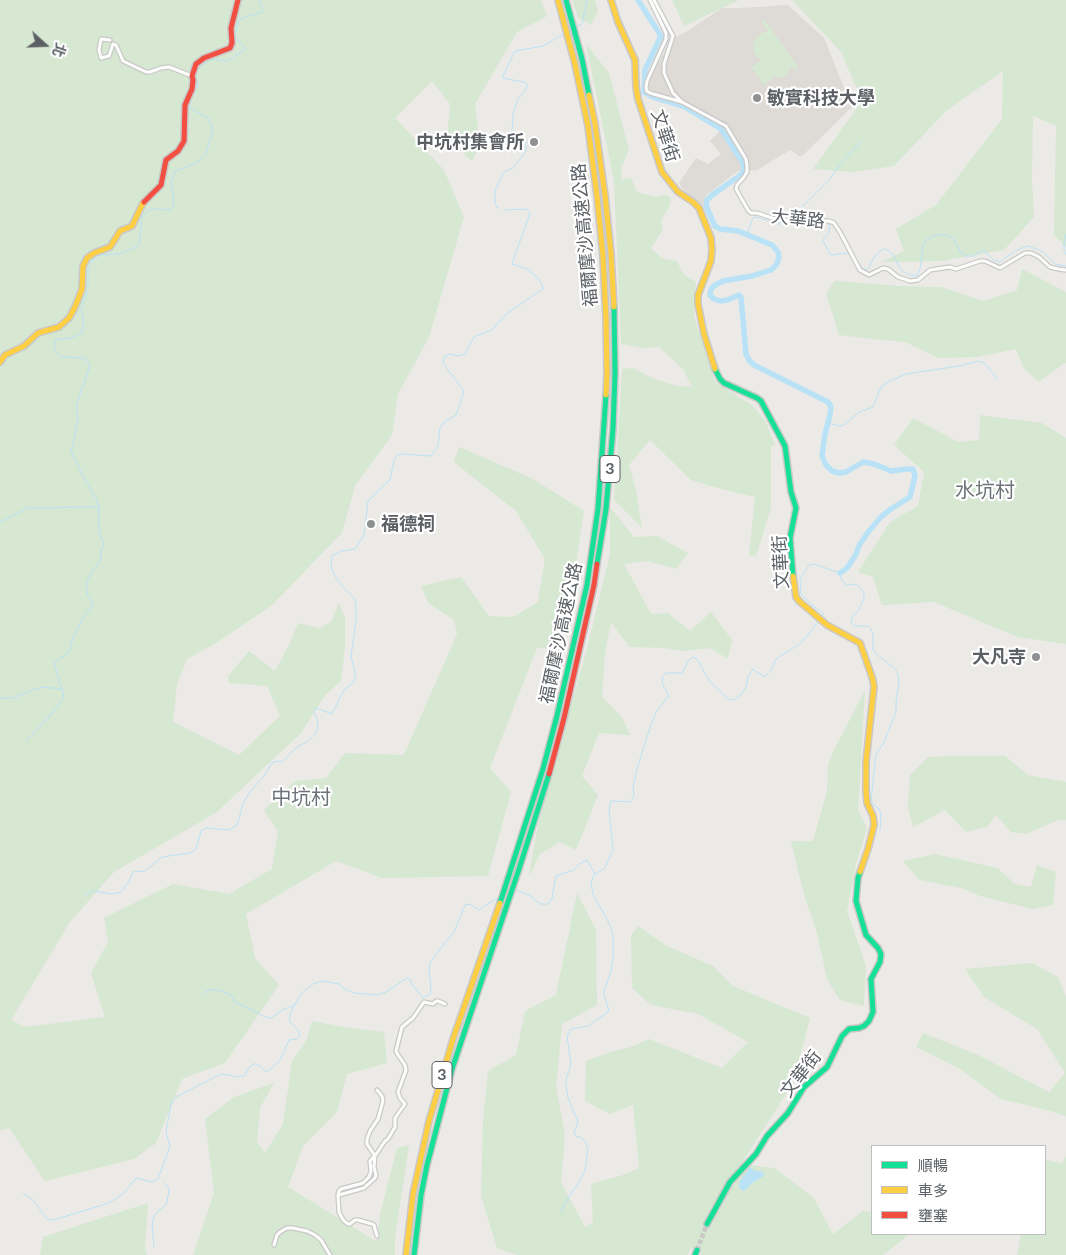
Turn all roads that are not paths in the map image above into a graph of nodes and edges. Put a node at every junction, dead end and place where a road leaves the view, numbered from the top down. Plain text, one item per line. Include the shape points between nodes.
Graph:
1 (238, 0) edge
2 (558, 0) edge
3 (566, 0) edge
4 (610, 0) edge
5 (652, 0) edge
6 (110, 40) dead end
7 (192, 76) junction
8 (682, 102) junction
9 (1066, 270) edge
10 (0, 362) edge
11 (445, 1004) dead end
12 (376, 1090) dead end
13 (375, 1156) junction
14 (707, 1224) tunnel mouth
15 (377, 1236) dead end
16 (274, 1245) dead end
17 (330, 1255) edge
18 (406, 1255) edge
19 (414, 1255) edge

1 - 7 main road via 230,48 204,58 196,64
2 - 18 main road, 福爾摩沙高速公路 / 3 via 575,64 590,144 603,256 606,374 598,509 587,585 557,716 517,852 452,1039 429,1121 413,1194
3 - 19 main road, 福爾摩沙高速公路 / 3 via 582,59 598,142 611,254 615,373 606,509 594,585 550,771 447,1087 421,1195
4 - 14 main road, 文華街 via 635,60 638,99 662,172 678,192 699,208 711,238 711,261 698,295 698,304 716,371 728,385 762,401 785,446 796,508 790,535 794,587 799,601 820,619 860,643 874,686 866,762 866,791 874,825 856,893 866,935 880,954 880,962 871,979 873,1012 864,1026 850,1029 842,1036 827,1067 804,1087 788,1113 730,1182
5 - 8 street, 大華路 via 673,36 664,73 673,93
5 - 8 street, 大華路 via 666,39 646,88 650,93
6 - 7 street via 101,39 101,58 110,56 113,44 123,61 146,72 169,67
7 - 10 main road via 192,89 185,105 184,140 178,151 166,160 161,185 142,205 132,226 120,231 110,247 88,258 83,266 82,289 69,318 59,327 38,333
8 - 9 street, 大華路 via 726,126 746,159 747,172 736,189 751,213 778,220 834,223 864,273 883,268 910,281 918,280 930,270 950,267 956,270 980,261 1000,268 1024,253 1039,257 1050,267
11 - 13 street via 424,1002 414,1018 402,1027 396,1051 406,1070 398,1092 404,1104 395,1118 395,1127
12 - 13 street via 383,1101 367,1139
13 - 15 street via 376,1175 372,1182 364,1188 338,1195 343,1220 348,1224 355,1220 372,1224
16 - 17 street via 280,1232 293,1228 307,1231 322,1240

